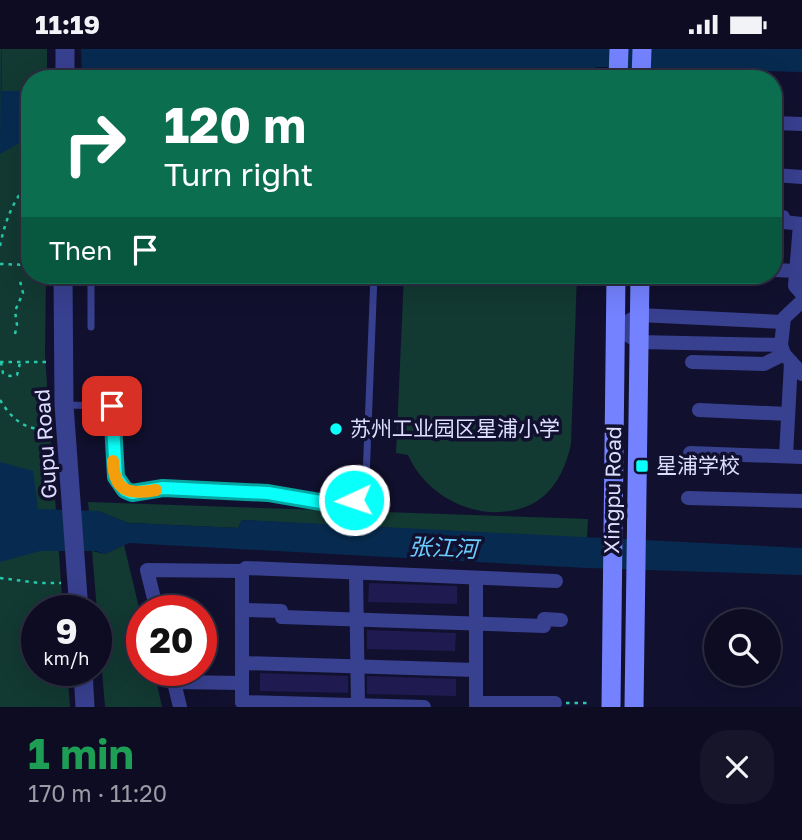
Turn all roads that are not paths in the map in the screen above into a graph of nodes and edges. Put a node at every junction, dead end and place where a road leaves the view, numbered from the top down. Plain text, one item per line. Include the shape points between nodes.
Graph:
1 (65, 49) edge
2 (65, 70) edge
3 (782, 123) edge
4 (802, 124) edge
5 (782, 176) edge
6 (802, 177) edge
7 (782, 218) edge
8 (801, 224) edge
9 (782, 270) edge
10 (796, 271) junction
11 (63, 284) edge
12 (91, 284) edge
13 (374, 284) edge
14 (616, 284) edge
15 (640, 284) edge
16 (802, 294) edge
17 (802, 301) edge
18 (639, 315) junction
19 (783, 322) junction
20 (91, 327) dead end
21 (616, 328) junction
22 (639, 342) junction
23 (786, 354) junction
24 (692, 362) dead end
25 (802, 374) edge
26 (64, 405) junction
27 (699, 410) dead end
28 (788, 414) junction
29 (690, 453) dead end
30 (786, 456) junction
31 (802, 457) edge
32 (688, 498) dead end
33 (802, 501) edge
34 (242, 572) junction
35 (356, 573) junction
36 (476, 579) junction
37 (556, 581) dead end
38 (78, 595) edge
39 (153, 595) edge
40 (242, 610) junction
41 (357, 619) junction
42 (561, 620) dead end
43 (476, 623) junction
44 (242, 663) junction
45 (357, 667) junction
46 (476, 670) junction
47 (217, 680) edge
48 (242, 683) junction
49 (84, 686) edge
50 (175, 686) edge
51 (555, 703) road end
52 (244, 704) edge
53 (358, 705) junction
54 (85, 707) edge
55 (180, 707) edge
56 (424, 707) edge
57 (477, 707) edge
58 (611, 707) edge
59 (634, 707) edge

1 - 2 street
3 - 4 street
5 - 6 street
7 - 8 street
8 - 10 street
9 - 10 street
10 - 16 street via 795,285
11 - 26 street, Gupu Road
12 - 20 lane
13 - 26 lane via 366,478 354,500 338,505 268,493 163,488 132,493 116,477 112,406
14 - 21 main road, Xingpu Road
15 - 18 main road, Xingpu Road
17 - 19 street
18 - 19 street
18 - 21 street
18 - 22 main road, Xingpu Road
19 - 23 street
21 - 22 street
21 - 58 main road, Xingpu Road
22 - 23 street
22 - 59 main road, Xingpu Road
23 - 24 street via 764,365
23 - 25 street
23 - 28 street
26 - 38 street, Gupu Road
27 - 28 street
28 - 30 street
29 - 30 street
30 - 31 street
32 - 33 street
34 - 35 street via 246,568
34 - 39 street via 147,570
34 - 40 street
35 - 36 street
35 - 41 street
36 - 37 street
36 - 43 street
40 - 41 street via 281,611 282,617
40 - 44 street
41 - 43 street
41 - 45 street
42 - 43 street via 544,619 544,626
43 - 46 street
44 - 45 street
44 - 48 street
45 - 46 street
45 - 53 street
46 - 57 street
47 - 48 street
48 - 52 street
49 - 54 street
50 - 55 street
51 - 57 street via 484,703
52 - 53 street
53 - 56 street

